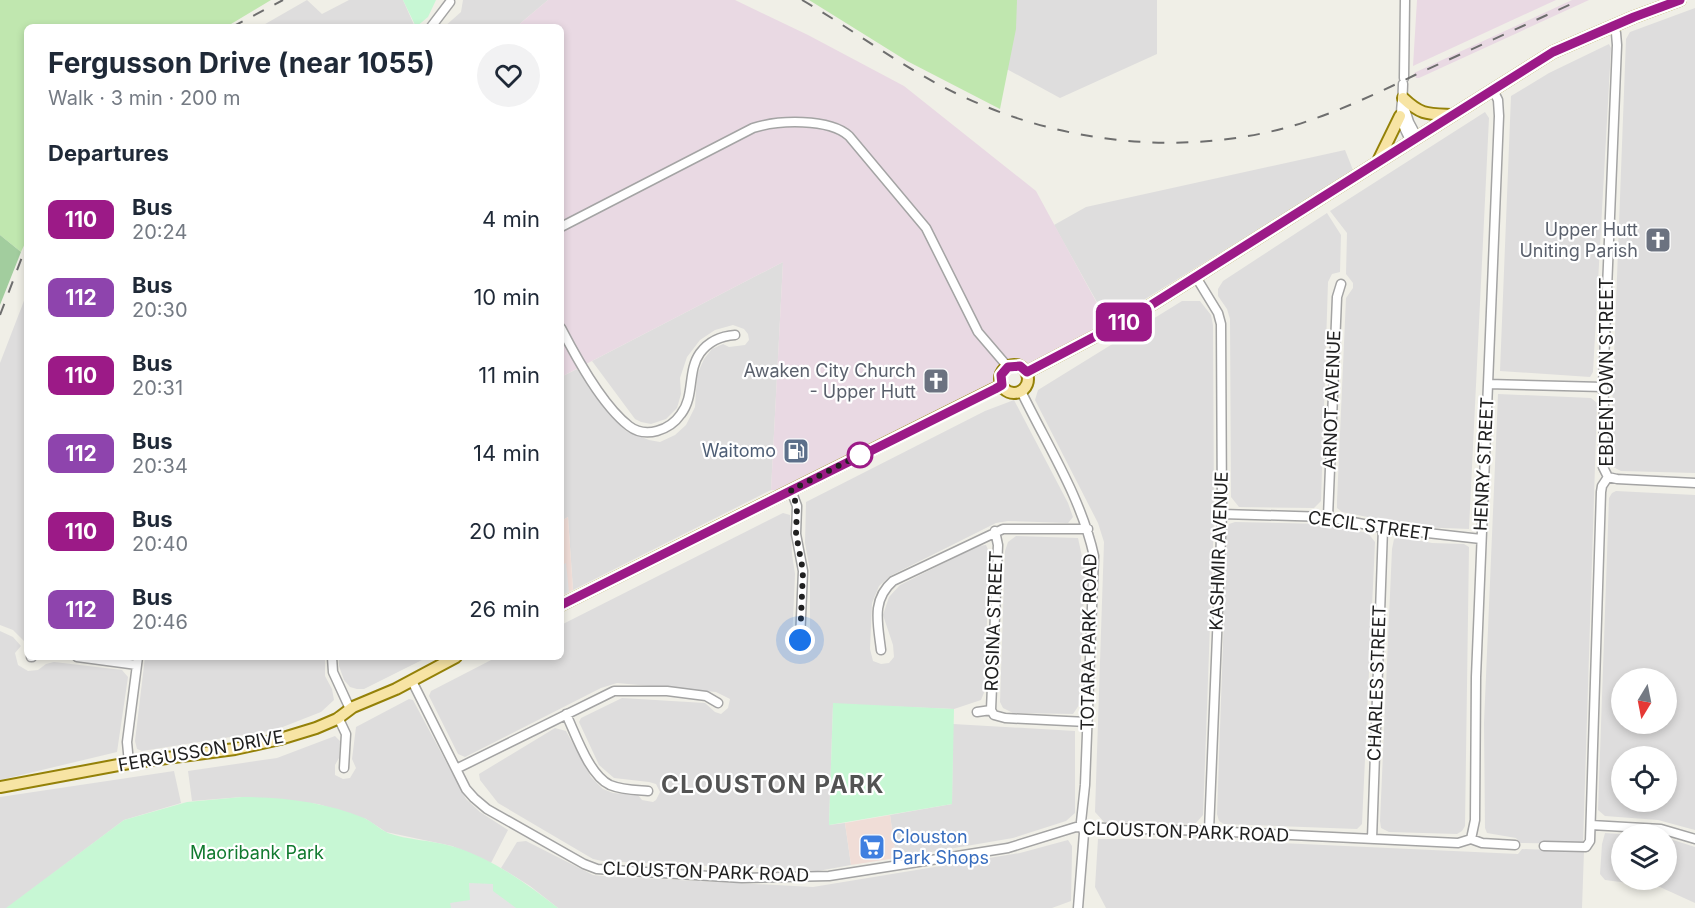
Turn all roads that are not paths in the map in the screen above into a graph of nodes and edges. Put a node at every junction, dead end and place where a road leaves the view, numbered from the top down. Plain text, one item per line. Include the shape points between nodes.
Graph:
1 (1405, 0) edge
2 (1680, 0) edge
3 (450, 2) dead end
4 (433, 24) edge
5 (1613, 27) junction
6 (1493, 90) junction
7 (1403, 100) junction
8 (1452, 115) junction
9 (1400, 116) junction
10 (1414, 139) junction
11 (1377, 162) junction
12 (564, 225) edge
13 (1196, 277) junction
14 (1341, 284) dead end
15 (564, 333) edge
16 (735, 335) dead end
17 (1008, 367) junction
18 (1027, 372) junction
19 (1488, 384) junction
20 (1002, 385) junction
21 (1603, 387) junction
22 (1021, 391) junction
23 (1608, 477) junction
24 (1695, 483) edge
25 (791, 490) junction
26 (1222, 514) junction
27 (1328, 517) junction
28 (1383, 528) junction
29 (1088, 530) junction
30 (994, 531) junction
31 (1481, 539) junction
32 (564, 604) edge
33 (800, 640) dead end
34 (881, 650) dead end
35 (122, 660) edge
36 (332, 660) edge
37 (450, 660) edge
38 (137, 661) edge
39 (412, 681) junction
40 (718, 703) dead end
41 (350, 709) junction
42 (991, 710) junction
43 (977, 712) dead end
44 (566, 714) junction
45 (338, 717) junction
46 (1087, 722) junction
47 (129, 763) junction
48 (345, 768) dead end
49 (456, 769) junction
50 (0, 787) edge
51 (648, 791) dead end
52 (1591, 825) junction
53 (1083, 828) junction
54 (1209, 831) junction
55 (1372, 839) junction
56 (1472, 839) junction
57 (1695, 839) edge
58 (1515, 845) dead end
59 (1544, 846) dead end
60 (1078, 908) edge

1 - 7 street
2 - 5 main road
3 - 4 street
5 - 6 main road via 1553,52
5 - 21 street, EBDENTOWN STREET via 1617,45
6 - 8 main road
6 - 19 street, HENRY STREET via 1499,116
7 - 8 main road via 1426,114
7 - 9 street
7 - 10 street
8 - 10 main road
9 - 10 street
9 - 11 main road
10 - 11 main road
11 - 13 main road
12 - 17 street via 753,128 776,123 832,126 849,136 926,228 978,332
13 - 18 main road via 1132,317
13 - 26 street, KASHMIR AVENUE via 1221,324
14 - 27 street, ARNOT AVENUE via 1337,297
15 - 16 street via 615,412 635,430 651,432 671,425 684,411 694,363 705,347 722,336
17 - 18 main road via 1020,366
17 - 20 main road via 1001,375
18 - 22 main road via 1028,382
19 - 21 street
19 - 31 street, HENRY STREET
20 - 22 main road via 1012,392
20 - 25 main road
21 - 23 street, EBDENTOWN STREET via 1603,467
22 - 29 street, TOTARA PARK ROAD
23 - 24 street
23 - 52 street, EBDENTOWN STREET via 1601,492
25 - 32 main road
25 - 33 street via 797,506 796,534 803,578
26 - 27 street, CECIL STREET
26 - 54 street, KASHMIR AVENUE
27 - 28 street, CECIL STREET
28 - 31 street, CECIL STREET
28 - 55 street, CHARLES STREET
29 - 30 street
29 - 46 street, TOTARA PARK ROAD via 1094,556
30 - 34 street via 885,588 877,610
30 - 42 street, ROSINA STREET via 998,545
31 - 56 street, HENRY STREET
35 - 38 street
36 - 41 street via 333,672
37 - 39 main road, FERGUSSON DRIVE
38 - 47 street via 127,742
39 - 41 main road, FERGUSSON DRIVE
39 - 49 street, CLOUSTON PARK ROAD
40 - 44 street via 706,696 623,690
41 - 45 main road, FERGUSSON DRIVE
42 - 43 street, ROSINA STREET
42 - 46 street, ROSINA STREET via 1005,718
44 - 49 street
44 - 51 street via 591,766 601,778 618,787
45 - 47 main road, FERGUSSON DRIVE via 316,728 257,745
45 - 48 street via 346,734
46 - 53 street, TOTARA PARK ROAD
47 - 50 main road, FERGUSSON DRIVE
49 - 53 street, CLOUSTON PARK ROAD via 466,789 487,808 584,864 606,870 742,878 829,876 1008,848
52 - 57 street via 1661,829
52 - 59 street via 1586,847
53 - 54 street, CLOUSTON PARK ROAD
53 - 60 street, TOTARA PARK ROAD
54 - 55 street, CLOUSTON PARK ROAD
55 - 56 street, CLOUSTON PARK ROAD via 1458,843
56 - 58 street, CLOUSTON PARK ROAD

